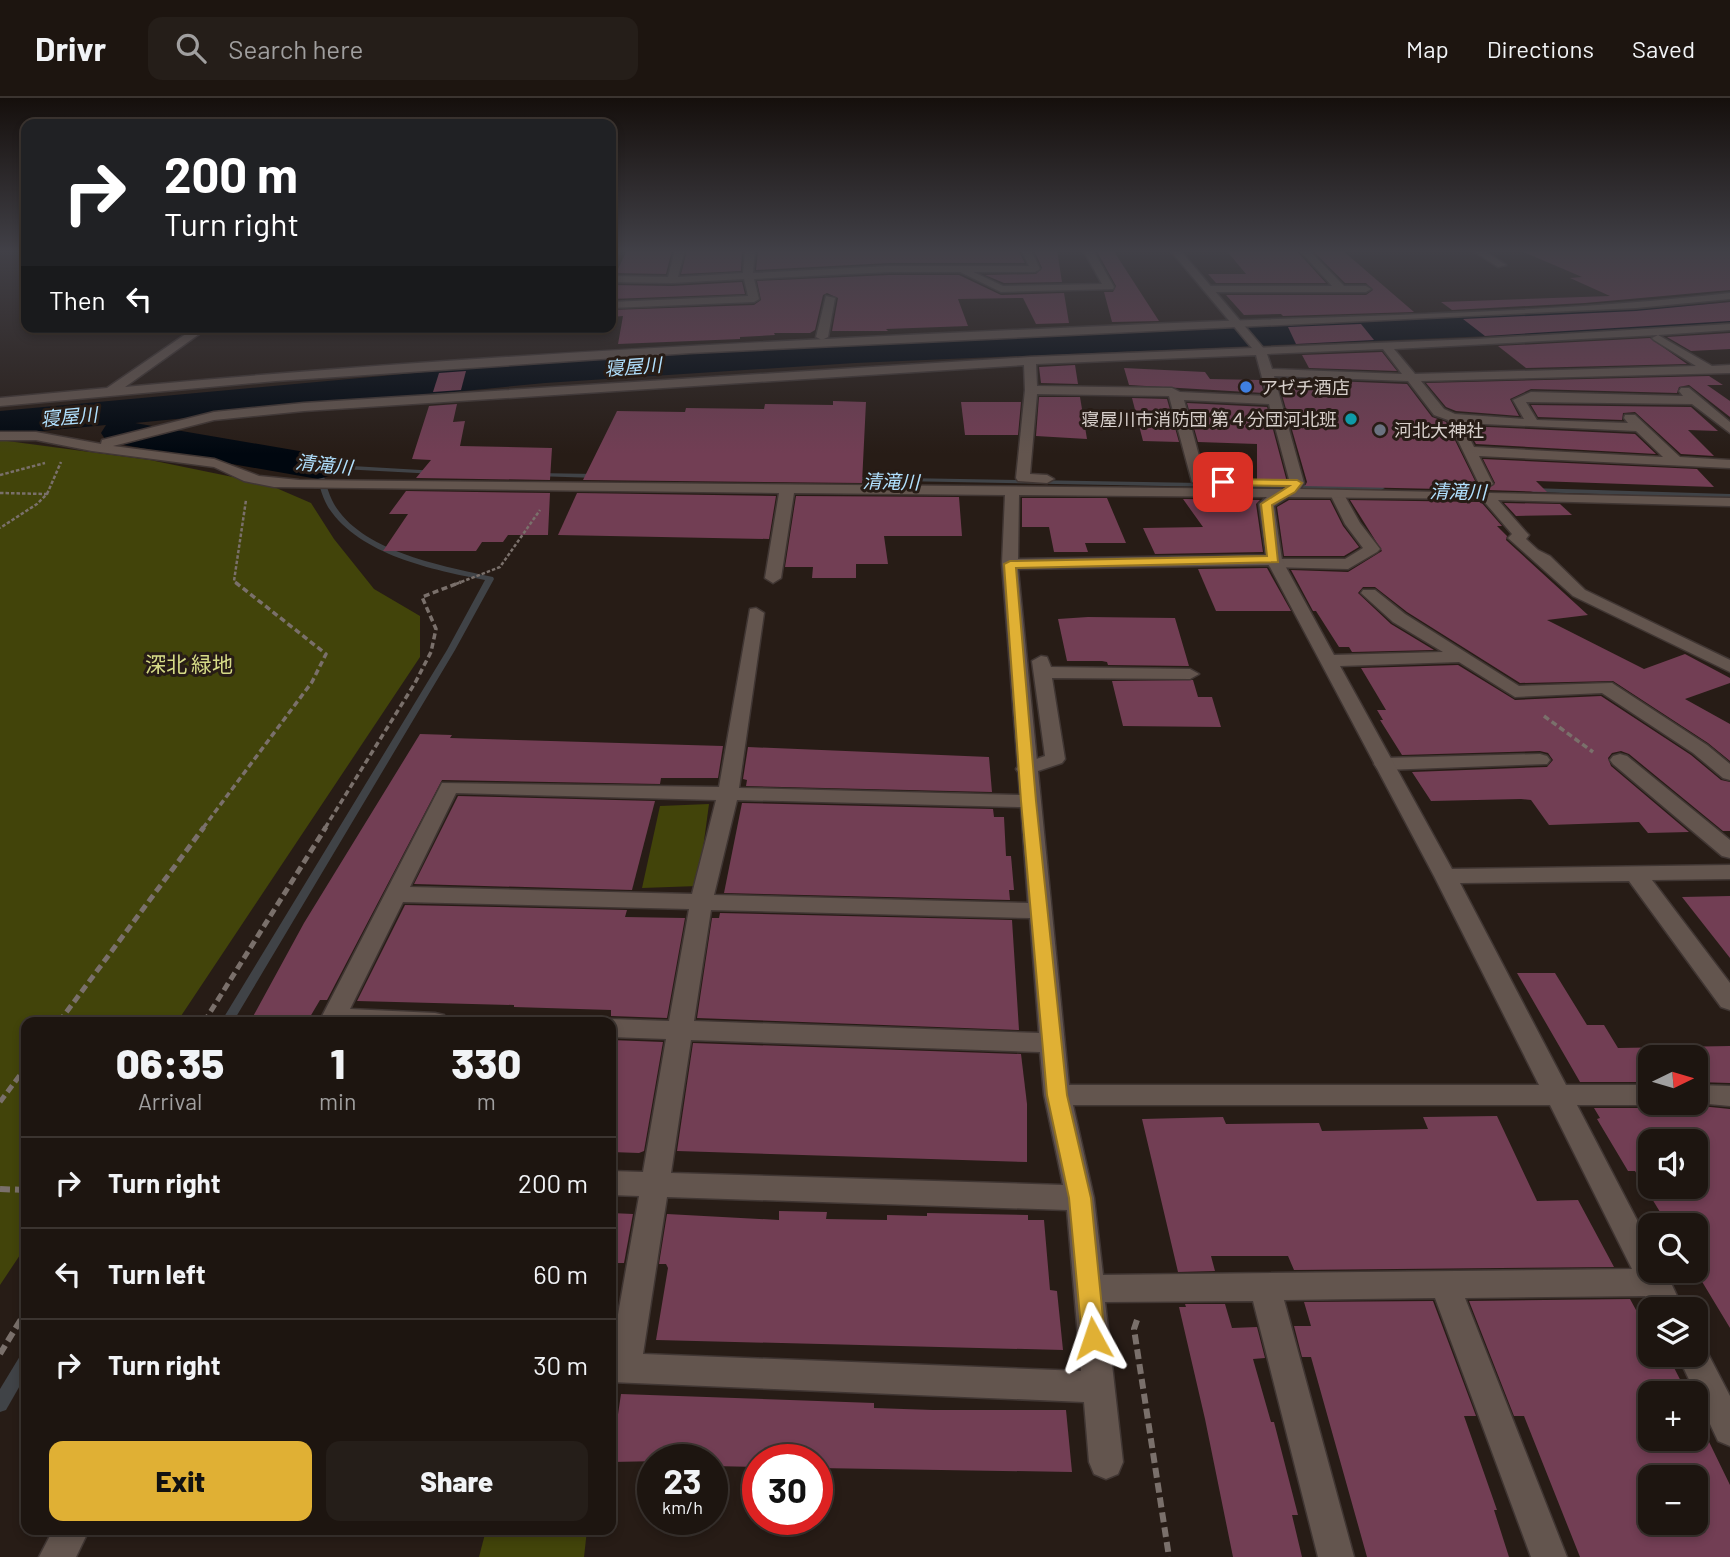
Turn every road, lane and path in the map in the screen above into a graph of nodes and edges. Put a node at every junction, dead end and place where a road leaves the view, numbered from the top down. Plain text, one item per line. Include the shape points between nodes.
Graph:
1 (826, 318) edge
2 (1232, 318) edge
3 (1371, 318) edge
4 (1237, 324) junction
5 (1730, 327) edge
6 (1070, 330) junction
7 (1686, 331) junction
8 (195, 333) edge
9 (822, 337) junction
10 (1658, 338) junction
11 (1528, 339) junction
12 (1386, 346) junction
13 (1262, 357) junction
14 (518, 361) junction
15 (1030, 361) junction
16 (1730, 369) edge
17 (1710, 370) junction
18 (1662, 371) junction
19 (1583, 374) junction
20 (1413, 377) junction
21 (1031, 390) junction
22 (110, 391) junction
23 (1177, 396) junction
24 (1608, 398) junction
25 (1273, 400) junction
26 (1696, 400) junction
27 (0, 402) edge
28 (1453, 418) junction
29 (1533, 424) junction
30 (1640, 427) junction
31 (1730, 429) edge
32 (0, 436) edge
33 (92, 447) junction
34 (1469, 451) junction
35 (63, 456) dead end
36 (1677, 462) junction
37 (1730, 464) edge
38 (250, 478) junction
39 (1199, 482) junction
40 (556, 486) junction
41 (787, 489) junction
42 (1012, 489) junction
43 (1290, 489) junction
44 (1486, 489) junction
45 (1730, 492) edge
46 (0, 494) edge
47 (47, 494) junction
48 (1337, 494) junction
49 (1730, 502) edge
50 (0, 528) edge
51 (1275, 562) junction
52 (1010, 564) junction
53 (773, 578) dead end
54 (1369, 593) dead end
55 (756, 612) dead end
56 (1463, 657) junction
57 (1328, 661) junction
58 (1730, 667) edge
59 (1190, 674) dead end
60 (1515, 692) junction
61 (1540, 760) dead end
62 (1620, 760) joint
63 (1384, 764) junction
64 (1026, 769) junction
65 (1730, 774) edge
66 (727, 794) junction
67 (1029, 801) junction
68 (1730, 850) edge
69 (1730, 872) edge
70 (1635, 873) junction
71 (1445, 876) junction
72 (395, 894) junction
73 (701, 902) junction
74 (1040, 911) junction
75 (1730, 1001) edge
76 (63, 1017) edge
77 (207, 1017) edge
78 (334, 1017) edge
79 (616, 1028) edge
80 (680, 1031) junction
81 (1052, 1043) junction
82 (21, 1073) edge
83 (1558, 1093) junction
84 (1057, 1095) junction
85 (1638, 1095) edge
86 (1708, 1095) edge
87 (1730, 1096) edge
88 (0, 1102) edge
89 (616, 1182) edge
90 (655, 1185) junction
91 (0, 1189) edge
92 (21, 1190) edge
93 (1080, 1198) junction
94 (1638, 1249) edge
95 (1638, 1282) edge
96 (1446, 1285) junction
97 (1265, 1287) junction
98 (1089, 1289) junction
99 (1148, 1289) junction
100 (21, 1319) edge
101 (0, 1354) edge
102 (1698, 1367) edge
103 (618, 1369) edge
104 (1098, 1387) junction
105 (1730, 1430) edge
106 (1106, 1462) dead end
107 (69, 1535) edge
108 (57, 1557) edge
109 (1170, 1557) edge
110 (1336, 1557) edge
111 (1549, 1557) edge

1 - 9 street
2 - 4 street
3 - 4 street
4 - 6 street
4 - 13 street
5 - 7 street
6 - 9 street via 1033,327
6 - 14 street
7 - 10 street
7 - 11 street
8 - 22 street
9 - 14 street
10 - 11 street via 1567,343
10 - 17 street
11 - 12 street
12 - 13 street
12 - 20 street
13 - 15 street
13 - 20 street
13 - 25 street
14 - 22 street
15 - 21 street
15 - 33 street via 304,407 214,416
16 - 17 street
17 - 18 street
18 - 19 street
18 - 26 street
19 - 20 street
19 - 24 street
20 - 28 street via 1439,412
21 - 23 street via 1172,392
21 - 39 street via 1023,478
22 - 27 street
23 - 25 street
23 - 39 street
24 - 26 street
24 - 29 street via 1531,396 1519,400
24 - 30 street
25 - 43 street
26 - 31 street
28 - 29 street
28 - 34 street
29 - 30 street
30 - 36 street
32 - 33 street via 36,436
33 - 38 street via 224,465
34 - 36 street
34 - 44 street
35 - 47 path
36 - 37 street
38 - 40 street via 299,484
38 - 76 path via 234,581 326,654 312,682
39 - 43 street
40 - 41 street
40 - 77 path via 500,567 422,597 436,629 431,652
41 - 42 street
41 - 53 street
42 - 43 street
42 - 52 street
43 - 44 street
43 - 48 street
43 - 51 street via 1266,504
44 - 45 street
44 - 48 street
44 - 49 street
44 - 58 street via 1521,535 1516,538 1579,593
46 - 47 path
47 - 50 path
48 - 51 street via 1372,549 1348,564
51 - 52 street
51 - 57 street
52 - 64 street
54 - 56 street via 1399,618
55 - 66 street
56 - 57 street
56 - 60 street
57 - 63 street
59 - 64 street via 1042,666 1055,759
60 - 62 path via 1604,760
60 - 65 street via 1606,687
61 - 63 street
62 - 68 street
63 - 71 street
64 - 67 street
66 - 67 street
66 - 72 street via 449,788
66 - 73 street
67 - 74 street
69 - 70 street
70 - 71 street
70 - 75 street
71 - 83 street
72 - 73 street
72 - 78 street
73 - 74 street
73 - 80 street
74 - 81 street
79 - 80 street
80 - 81 street
80 - 90 street
81 - 84 street
82 - 88 path
83 - 84 street
83 - 85 street
83 - 94 street
84 - 93 street
86 - 87 street
89 - 90 street
90 - 93 street
90 - 103 street
91 - 92 path
93 - 98 street
95 - 96 street
96 - 97 street
96 - 111 street
97 - 99 street
97 - 110 street
98 - 99 street
98 - 104 street
99 - 109 path via 1134,1329
100 - 101 path
102 - 105 street
103 - 104 street
104 - 106 street
107 - 108 street

